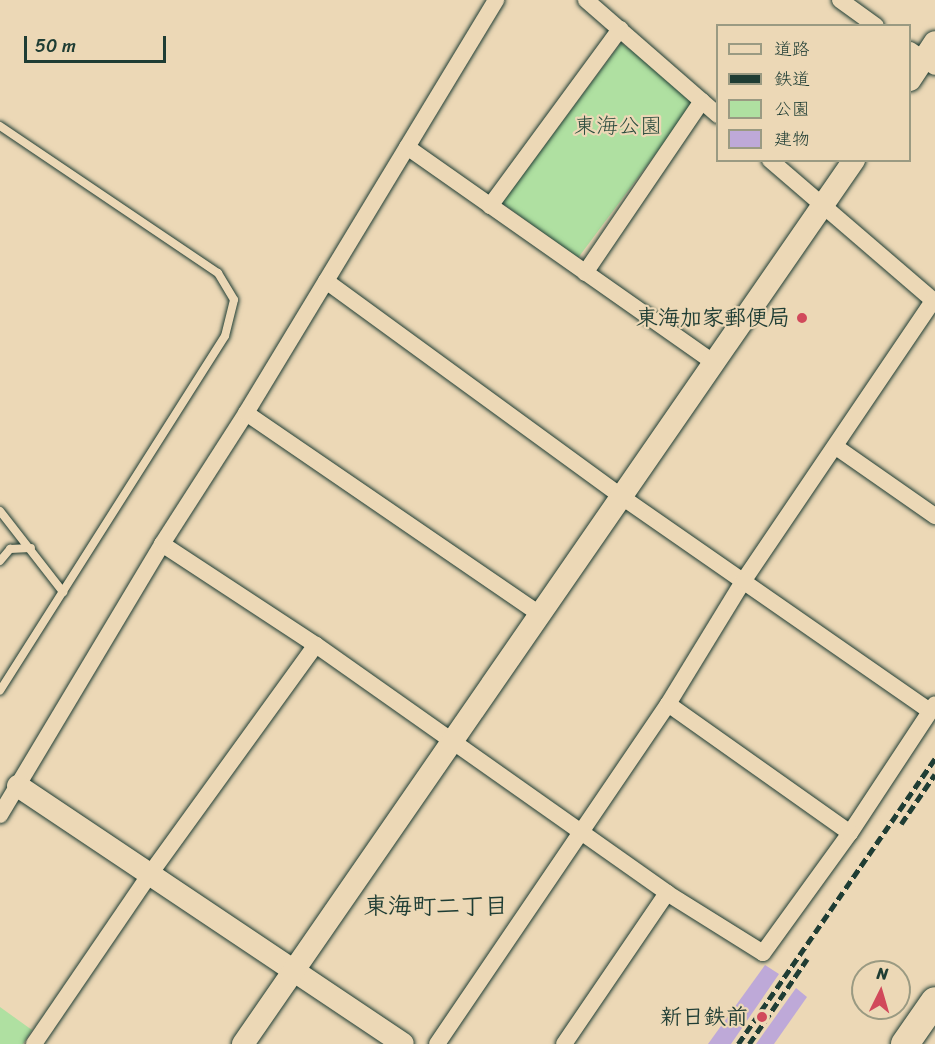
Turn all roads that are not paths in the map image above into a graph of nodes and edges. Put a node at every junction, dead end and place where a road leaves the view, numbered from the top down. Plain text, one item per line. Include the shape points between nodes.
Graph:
1 (496, 0) edge
2 (586, 0) edge
3 (840, 0) edge
4 (873, 24) edge
5 (620, 29) junction
6 (926, 55) edge
7 (911, 77) edge
8 (702, 101) junction
9 (716, 114) edge
10 (0, 126) edge
11 (407, 147) junction
12 (772, 162) edge
13 (853, 162) edge
14 (490, 206) junction
15 (822, 206) junction
16 (585, 273) junction
17 (326, 281) junction
18 (934, 302) edge
19 (713, 362) junction
20 (246, 413) junction
21 (836, 447) junction
22 (620, 495) junction
23 (0, 511) edge
24 (935, 516) edge
25 (162, 544) junction
26 (31, 548) junction
27 (0, 561) edge
28 (744, 580) junction
29 (63, 592) junction
30 (540, 614) junction
31 (316, 645) junction
32 (0, 691) edge
33 (668, 704) junction
34 (933, 707) edge
35 (452, 741) junction
36 (18, 786) junction
37 (0, 815) edge
38 (581, 832) junction
39 (850, 833) junction
40 (150, 874) junction
41 (667, 893) junction
42 (294, 971) junction
43 (935, 1001) edge
44 (33, 1044) edge
45 (243, 1044) edge
46 (403, 1044) edge
47 (437, 1044) edge
48 (564, 1044) edge
49 (905, 1044) edge

1 - 11 street
2 - 5 street
3 - 4 street
5 - 8 street
5 - 14 street
6 - 7 street
8 - 9 street
8 - 16 street
10 - 29 lane via 218,273 234,300 225,336
11 - 14 street
11 - 17 street
12 - 15 street
13 - 15 street
14 - 16 street
15 - 18 street
15 - 19 street
16 - 19 street
17 - 20 street
17 - 22 street
18 - 21 street
19 - 22 street
20 - 25 street
20 - 30 street
21 - 24 street
21 - 28 street
22 - 28 street
22 - 30 street
23 - 26 lane
25 - 31 street
25 - 36 street
26 - 27 lane via 10,549
26 - 29 lane
28 - 33 street
28 - 34 street
29 - 32 lane
30 - 35 street
31 - 35 street
31 - 40 street
33 - 38 street
33 - 39 street
34 - 39 street
35 - 38 street
35 - 42 street
36 - 37 street
36 - 40 street
38 - 41 street
38 - 47 street
39 - 41 street via 763,953
40 - 42 street
40 - 44 street
41 - 48 street
42 - 45 street
42 - 46 street
43 - 49 highway

